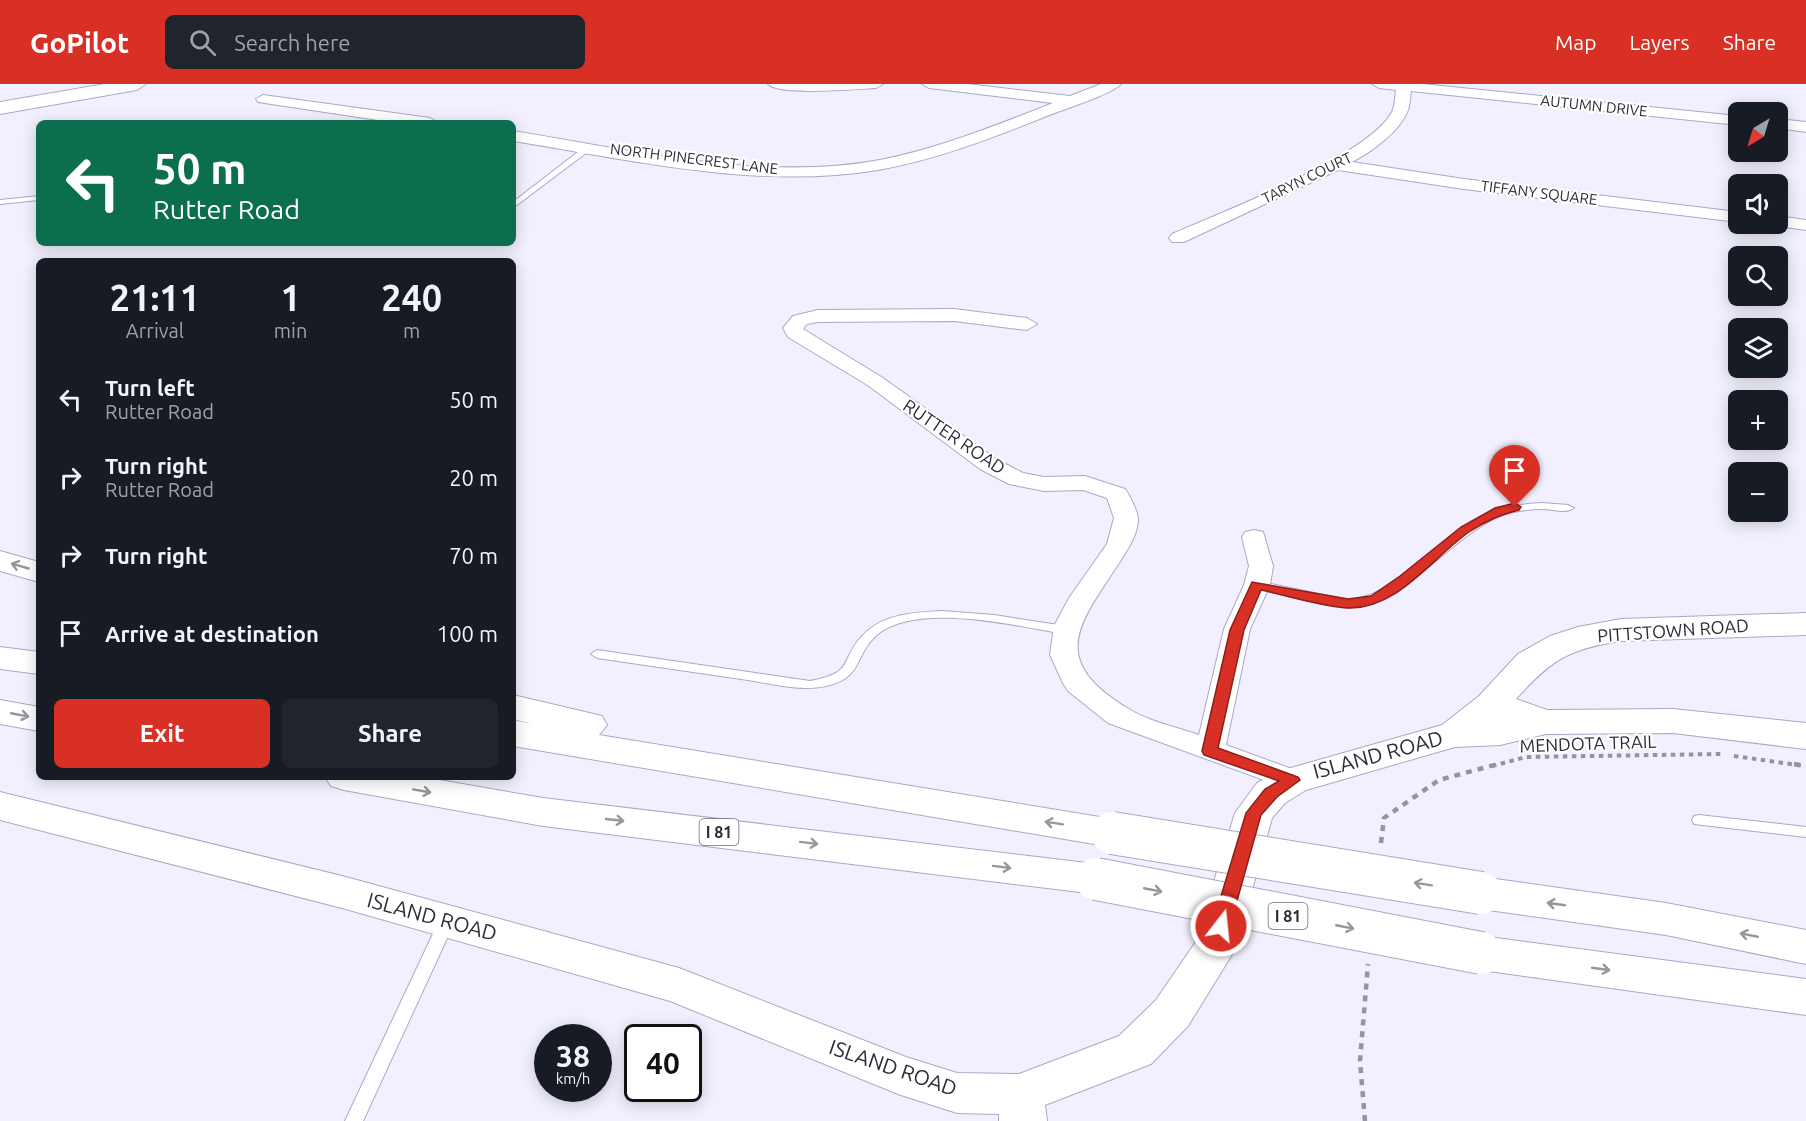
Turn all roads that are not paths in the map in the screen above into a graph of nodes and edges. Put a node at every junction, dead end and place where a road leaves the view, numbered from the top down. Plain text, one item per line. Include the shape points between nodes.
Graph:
1 (66, 84) edge
2 (136, 84) edge
3 (775, 84) edge
4 (876, 84) edge
5 (929, 84) edge
6 (1114, 84) edge
7 (1379, 84) edge
8 (1404, 87) junction
9 (0, 95) edge
10 (263, 99) dead end
11 (1071, 100) junction
12 (0, 108) edge
13 (1728, 119) edge
14 (409, 120) edge
15 (1788, 125) edge
16 (1806, 127) edge
17 (516, 136) edge
18 (590, 147) junction
19 (1339, 165) junction
20 (36, 198) edge
21 (0, 202) edge
22 (516, 204) edge
23 (1728, 216) edge
24 (1788, 222) edge
25 (1806, 225) edge
26 (1178, 238) dead end
27 (1028, 324) dead end
28 (1568, 508) dead end
29 (1254, 537) dead end
30 (0, 561) edge
31 (36, 571) edge
32 (1257, 585) junction
33 (1806, 624) edge
34 (1065, 630) junction
35 (597, 654) dead end
36 (0, 658) edge
37 (36, 663) edge
38 (1492, 704) junction
39 (516, 708) edge
40 (0, 712) edge
41 (36, 718) edge
42 (1545, 722) junction
43 (516, 733) edge
44 (1455, 734) junction
45 (1806, 736) edge
46 (1210, 751) junction
47 (361, 780) edge
48 (1293, 780) junction
49 (871, 792) junction
50 (0, 806) edge
51 (1699, 820) dead end
52 (1806, 832) edge
53 (447, 920) junction
54 (1806, 946) edge
55 (1806, 997) edge
56 (1021, 1108) edge
57 (354, 1121) edge

1 - 9 main road
2 - 12 main road
3 - 4 street
5 - 11 street
6 - 11 street, NORTH PINECREST LANE
7 - 8 street, AUTUMN DRIVE
8 - 13 street, AUTUMN DRIVE
8 - 19 street, TARYN COURT via 1402,105 1392,123
10 - 14 street
11 - 18 street, NORTH PINECREST LANE via 951,147 852,168 754,168
15 - 16 street
17 - 18 street, NORTH PINECREST LANE
18 - 22 lane
19 - 23 street, TIFFANY SQUARE
19 - 26 street, TARYN COURT
20 - 21 lane
24 - 25 street
27 - 34 street, RUTTER ROAD via 954,315 818,316 800,320 793,328 795,333 876,382 988,464 1028,482 1085,483 1117,494 1128,514 1126,525 1113,552 1077,603
28 - 32 lane via 1536,506 1500,511 1465,530 1405,579 1363,603 1348,604
29 - 32 street via 1261,566
31 -> 30 main road
32 - 46 street via 1237,630
33 - 38 main road, PITTSTOWN ROAD via 1621,630 1590,635 1562,644 1530,662
34 - 35 lane via 946,614 904,618 876,630 866,640 852,668 840,678 810,685
34 - 46 street, RUTTER ROAD via 1062,654 1078,688 1118,716
36 - 37 main road
38 - 42 main road
38 - 44 main road, ISLAND ROAD
39 - 49 main road
40 -> 41 main road
42 - 44 main road via 1522,730
42 - 45 main road via 1673,721
43 - 49 main road
44 - 48 main road, ISLAND ROAD
46 - 48 street, RUTTER ROAD
47 -> 55 main road, I 81, bridge via 543,812 1096,879 1480,953
48 - 56 main road, ISLAND ROAD via 1271,793 1254,813 1215,948 1172,1013 1134,1050
54 -> 49 main road, bridge via 1666,919 1481,893
50 - 53 main road, ISLAND ROAD
51 - 52 lane
53 - 56 main road, ISLAND ROAD via 679,986 897,1074
53 - 57 lane

